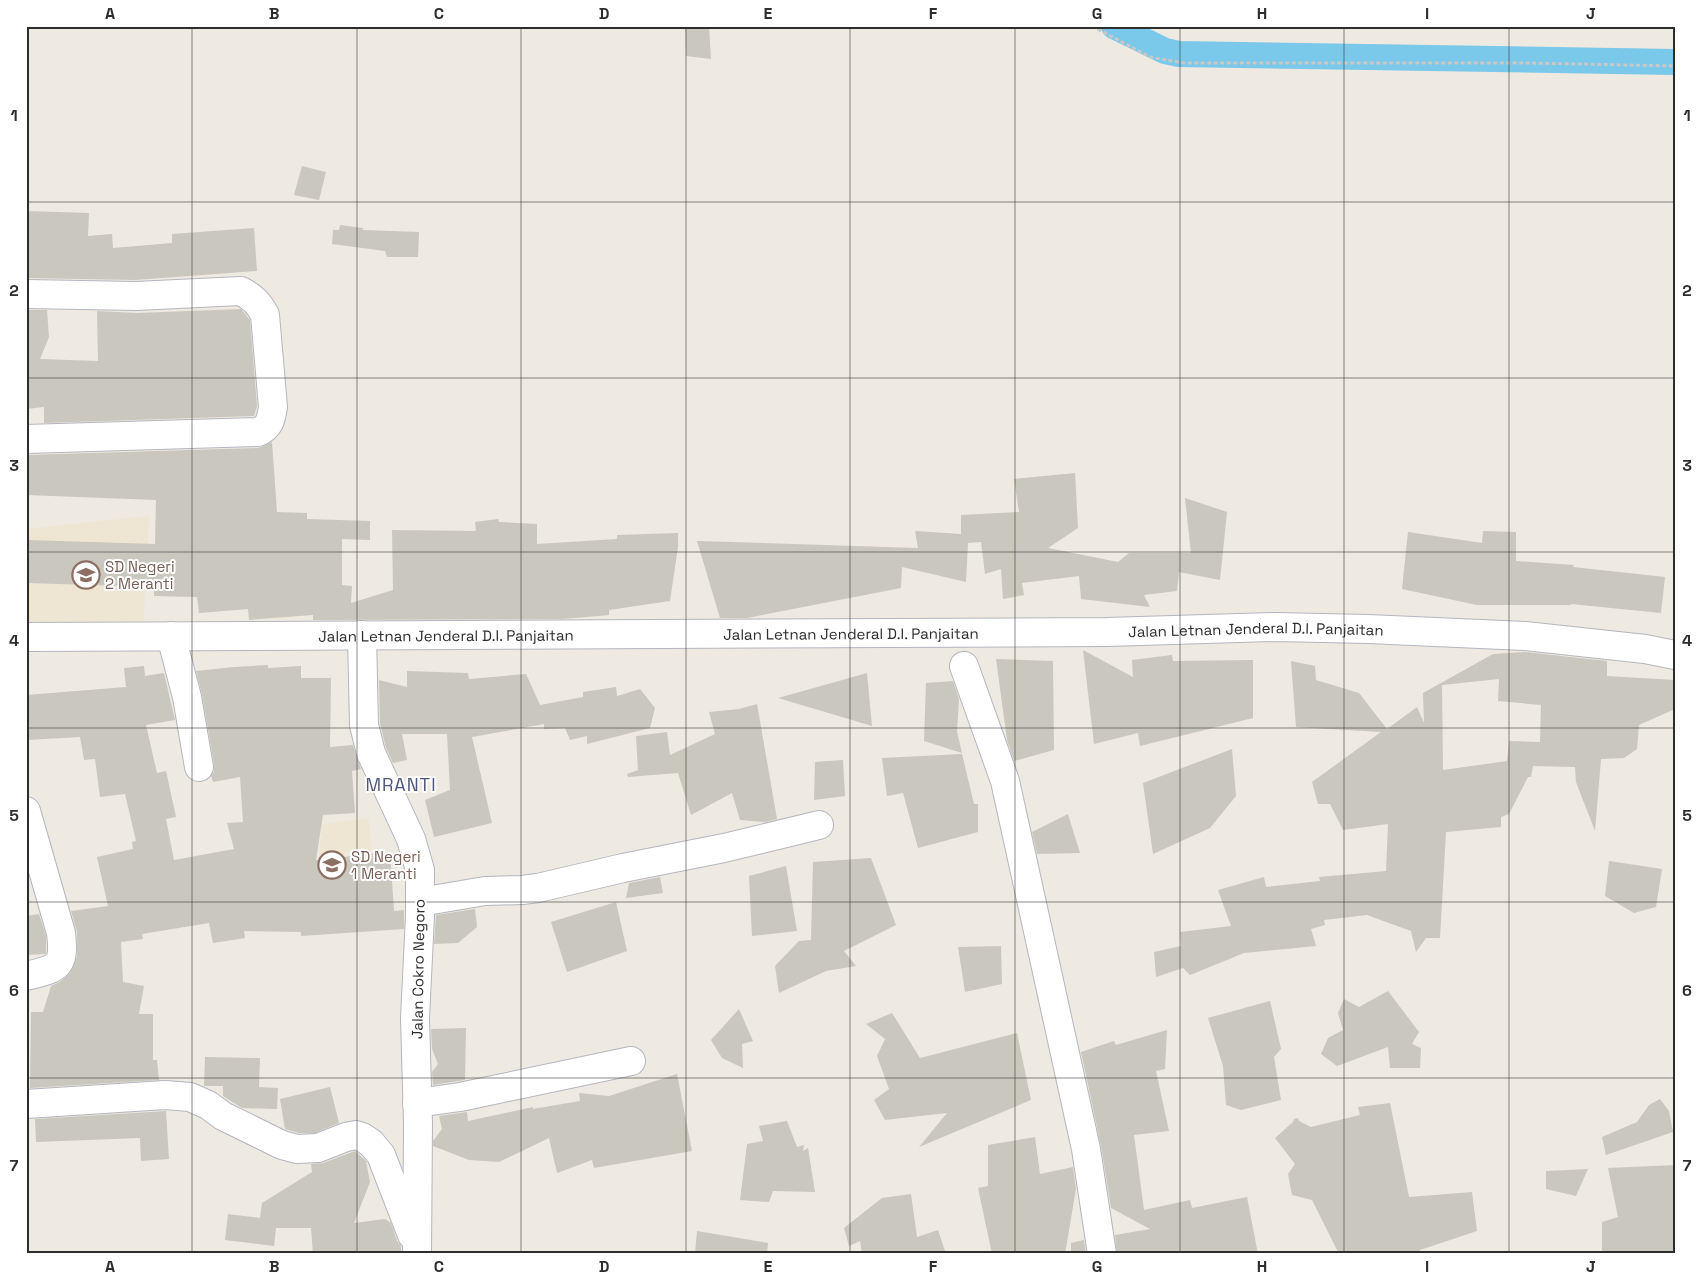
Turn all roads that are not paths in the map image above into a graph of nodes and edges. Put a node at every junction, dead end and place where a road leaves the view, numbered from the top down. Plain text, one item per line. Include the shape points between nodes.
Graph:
1 (26, 294) edge
2 (26, 439) edge
3 (362, 635) junction
4 (171, 636) junction
5 (26, 637) edge
6 (1675, 655) edge
7 (964, 666) dead end
8 (199, 767) dead end
9 (28, 823) edge
10 (819, 825) dead end
11 (420, 902) junction
12 (26, 976) edge
13 (631, 1061) dead end
14 (417, 1103) junction
15 (26, 1104) edge
16 (417, 1250) edge
17 (1102, 1254) edge

1 - 2 street via 136,296 241,291 259,304 265,315 273,407 266,429 258,432
3 - 4 street, Jalan Letnan Jenderal D.I. Panjaitan
3 - 6 street, Jalan Letnan Jenderal D.I. Panjaitan via 1097,632 1276,627 1524,636
3 - 11 street, Jalan Cokro Negoro via 364,725 370,753 411,839 420,870
4 - 5 street, Jalan Letnan Jenderal D.I. Panjaitan
4 - 8 street via 187,697
7 - 17 street via 1005,781 1086,1149
9 - 12 street via 61,933 62,958 48,971
10 - 11 street via 538,888 485,891
11 - 14 street, Jalan Cokro Negoro via 415,1018
13 - 14 street
14 - 16 street, Jalan Cokro Negoro
15 - 16 street via 166,1095 190,1097 282,1145 318,1148 346,1137 362,1137 381,1155

